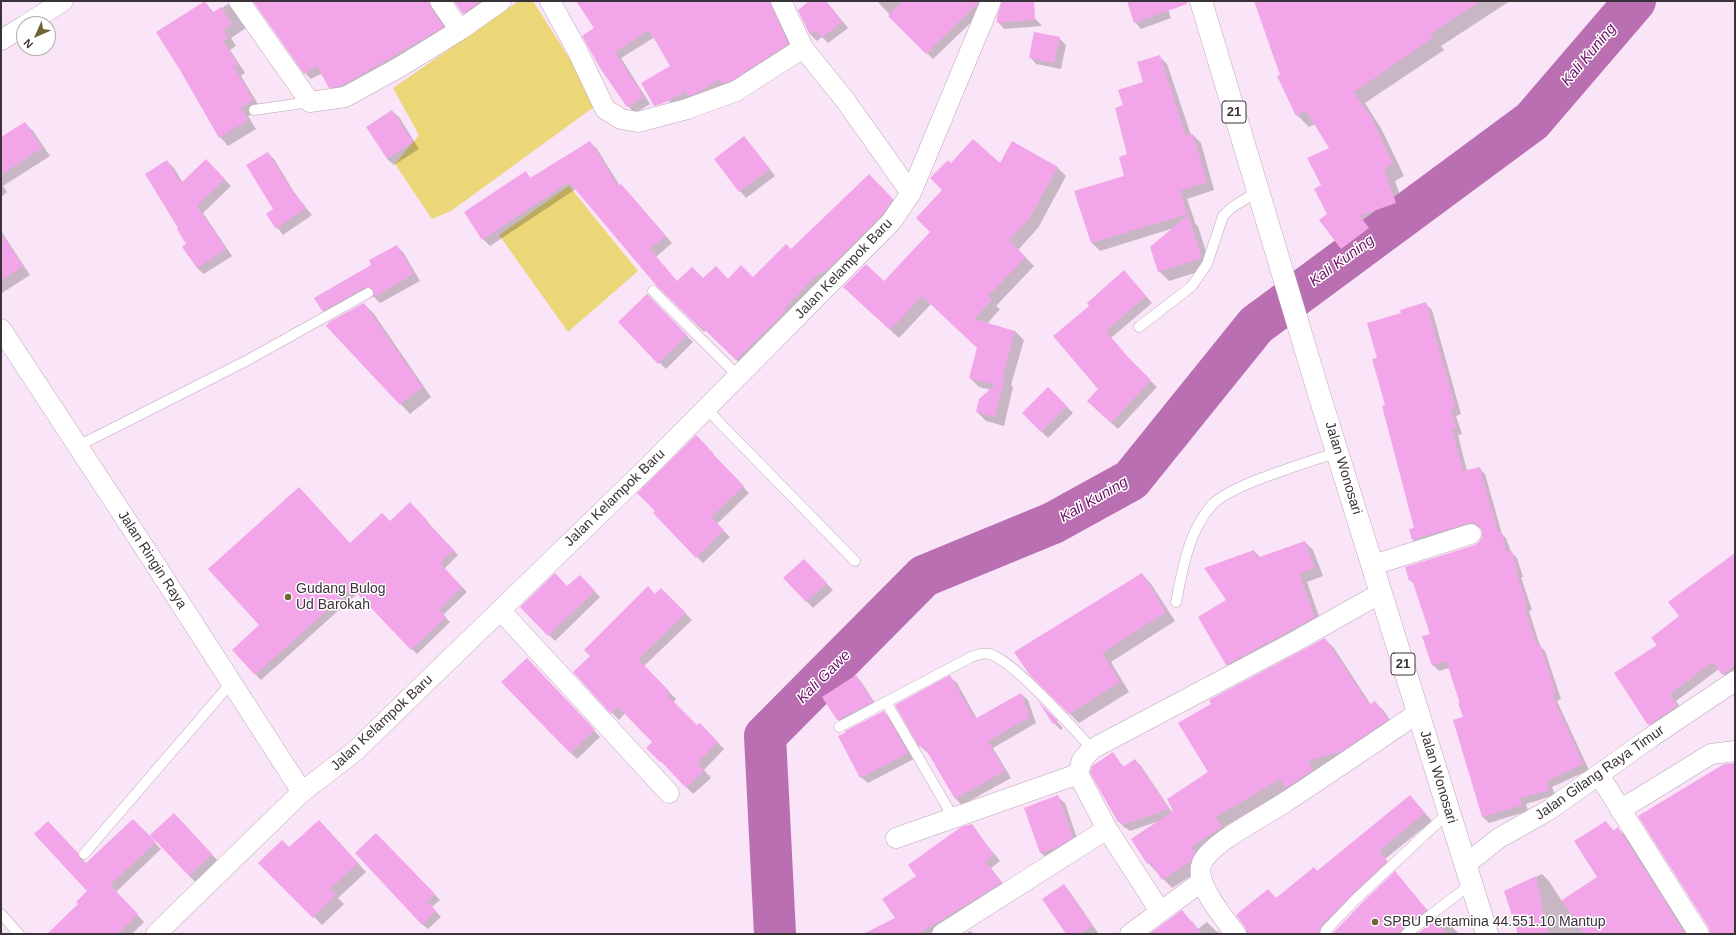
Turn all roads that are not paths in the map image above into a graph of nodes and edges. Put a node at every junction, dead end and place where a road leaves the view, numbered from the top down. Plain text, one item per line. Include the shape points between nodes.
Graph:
1 (63, 1) edge
2 (239, 1) edge
3 (440, 1) edge
4 (501, 1) edge
5 (550, 1) edge
6 (781, 1) edge
7 (990, 1) edge
8 (1201, 1) edge
9 (40, 16) edge
10 (460, 30) junction
11 (16, 31) edge
12 (1, 40) edge
13 (802, 48) junction
14 (310, 102) junction
15 (254, 110) dead end
16 (1258, 191) junction
17 (911, 193) junction
18 (653, 290) dead end
19 (368, 293) dead end
20 (1139, 326) dead end
21 (1, 329) edge
22 (738, 376) junction
23 (707, 408) junction
24 (78, 446) junction
25 (1338, 452) junction
26 (1471, 534) dead end
27 (855, 562) dead end
28 (1373, 565) junction
29 (1381, 593) junction
30 (1176, 602) dead end
31 (500, 610) junction
32 (1735, 681) edge
33 (231, 683) junction
34 (886, 702) junction
35 (1418, 713) junction
36 (839, 727) dead end
37 (1092, 749) junction
38 (1735, 751) edge
39 (1078, 774) junction
40 (1599, 776) junction
41 (302, 792) junction
42 (669, 793) dead end
43 (1620, 810) junction
44 (1449, 812) junction
45 (953, 817) junction
46 (1107, 829) junction
47 (896, 838) dead end
48 (84, 854) dead end
49 (1468, 874) junction
50 (1201, 882) junction
51 (1160, 911) junction
52 (1, 914) edge
53 (1135, 933) edge
54 (19, 934) edge
55 (156, 934) edge
56 (942, 934) edge
57 (1236, 934) edge
58 (1325, 934) edge
59 (1406, 934) edge
60 (1487, 934) edge
61 (1699, 934) edge

1 - 9 street
2 - 14 street
3 - 10 street
4 - 10 street
5 - 13 street via 605,109 621,119 638,122 687,109 736,91
6 - 13 street
7 - 17 street, Jalan Kelampok Baru
8 - 16 highway, Jalan Wonosari / 21
10 - 14 street via 345,98
11 - 12 street
13 - 17 street via 845,100
14 - 15 lane
16 - 20 lane via 1223,216 1207,264 1192,286
16 - 25 highway, Jalan Wonosari / 21
17 - 22 street, Jalan Kelampok Baru via 891,222
18 - 22 lane
19 - 24 lane via 296,335
21 - 24 street, Jalan Ringin Raya
22 - 23 street, Jalan Kelampok Baru
23 - 27 lane
23 - 31 street, Jalan Kelampok Baru
24 - 33 street, Jalan Ringin Raya
25 - 28 highway, Jalan Wonosari / 21
25 - 30 lane via 1264,478 1212,504 1201,520 1187,550
26 - 28 street
28 - 29 highway, Jalan Wonosari / 21
29 - 35 highway, Jalan Wonosari / 21
29 - 37 street
31 - 41 street, Jalan Kelampok Baru via 354,752
31 - 42 street
32 - 40 street, Jalan Gilang Raya Timur
33 - 41 street, Jalan Ringin Raya
33 - 48 lane
34 - 36 lane
34 - 37 lane via 971,657 983,653 990,654 1024,678
34 - 45 lane
35 - 44 highway, Jalan Wonosari / 21
35 - 50 street via 1210,852 1201,864
37 - 39 street via 1082,760
38 - 43 street via 1711,754
39 - 45 street
39 - 46 street
40 - 43 street
40 - 49 street, Jalan Gilang Raya Timur via 1549,810 1499,838
41 - 55 street, Jalan Kelampok Baru
43 - 61 street
44 - 49 highway, Jalan Wonosari / 21
44 - 58 lane via 1356,899
45 - 47 street
46 - 51 street
46 - 56 street
49 - 59 lane
49 - 60 highway, Jalan Wonosari / 21
50 - 51 street
50 - 57 street via 1214,906
51 - 53 street
52 - 54 lane

